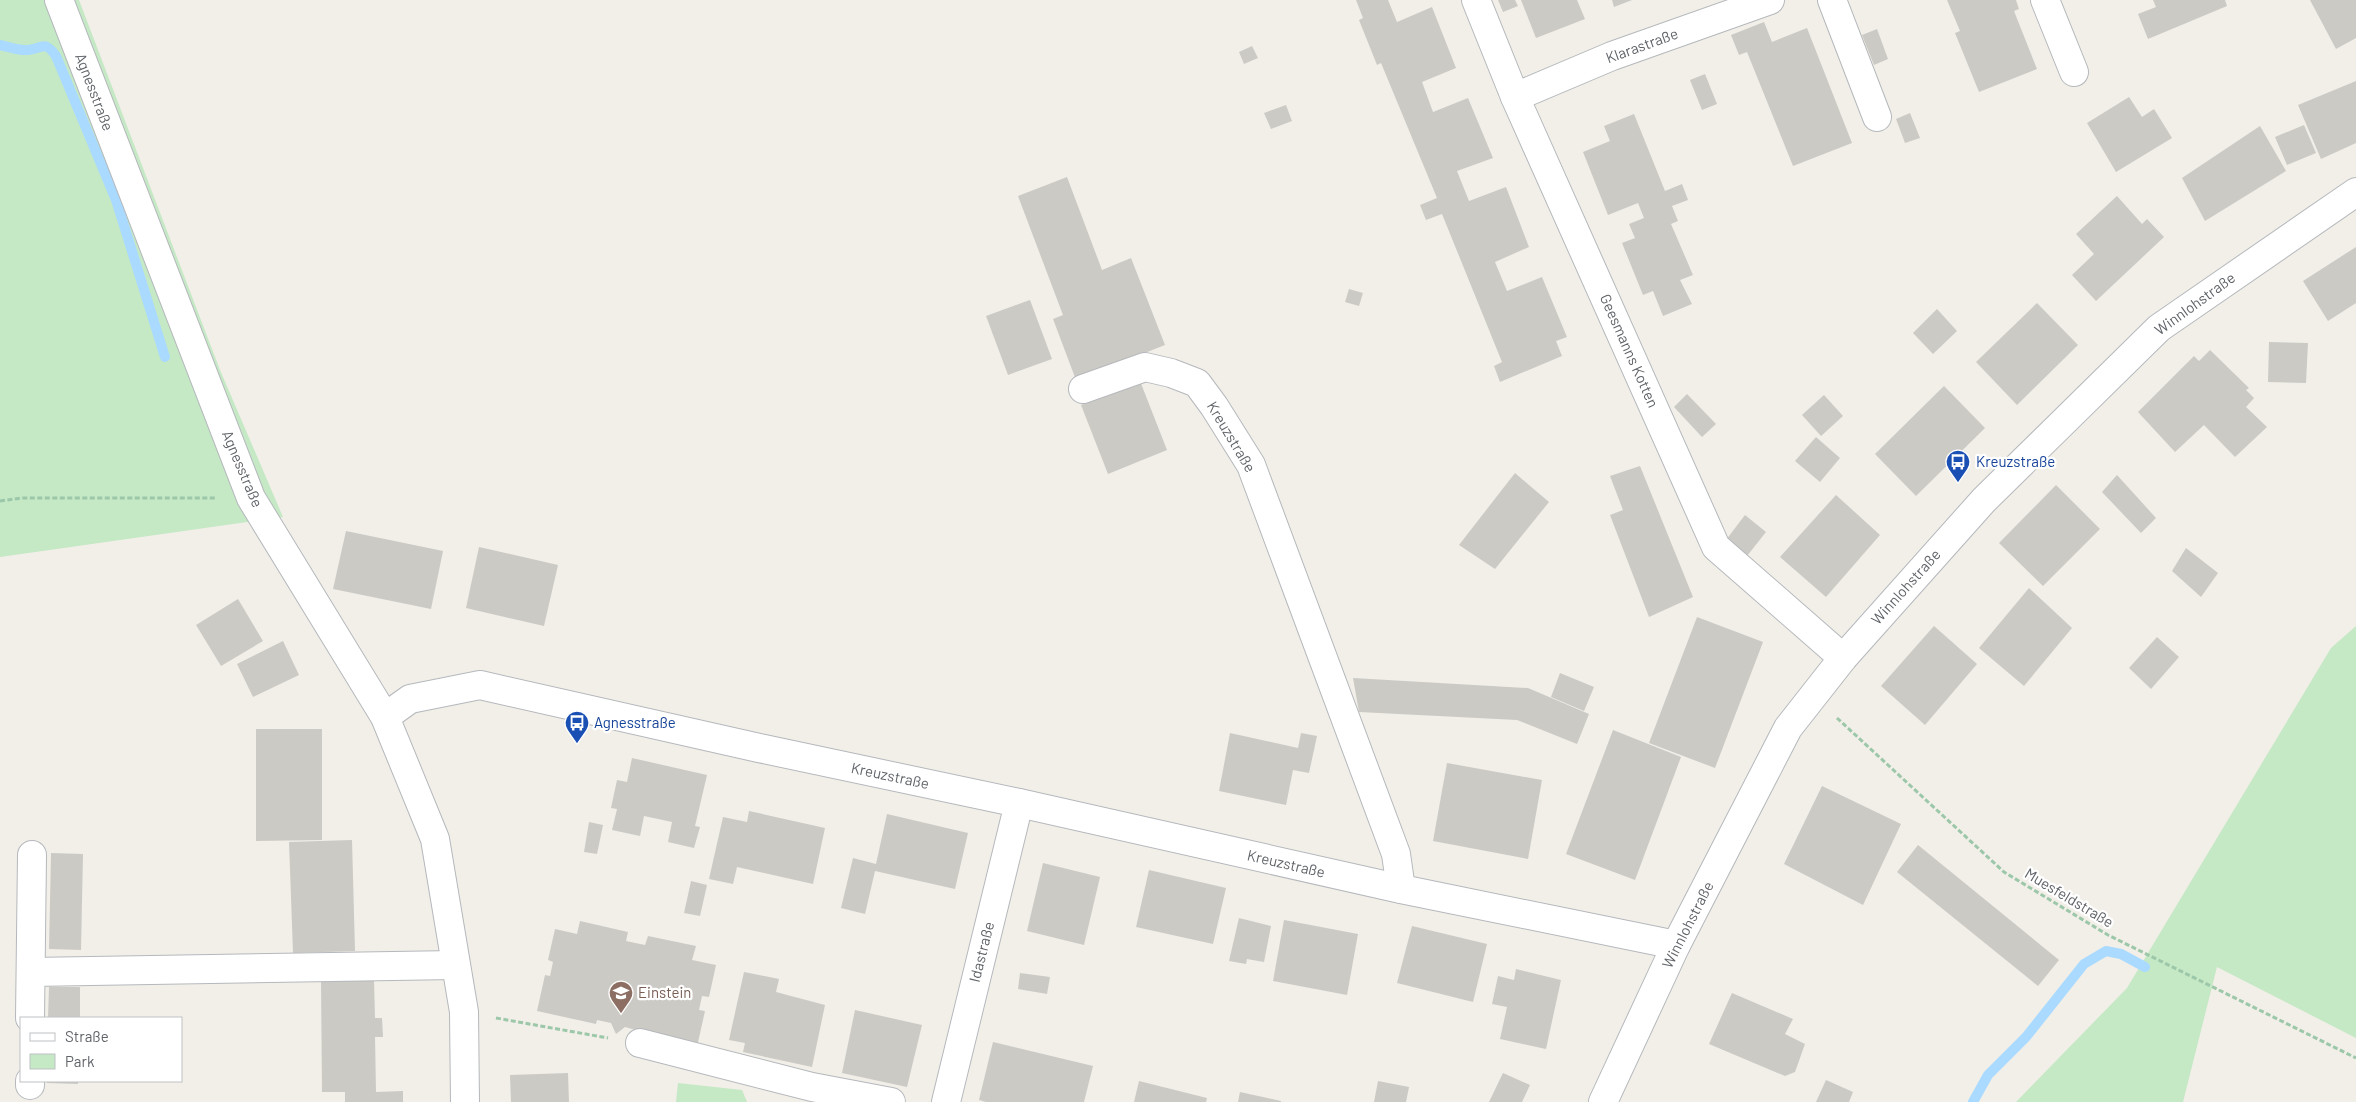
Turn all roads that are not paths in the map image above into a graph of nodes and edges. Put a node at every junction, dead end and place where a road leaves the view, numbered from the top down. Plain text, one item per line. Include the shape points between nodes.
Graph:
1 (59, 0) edge
2 (1476, 0) edge
3 (1770, 0) edge
4 (1832, 0) edge
5 (2045, 0) edge
6 (2074, 72) dead end
7 (1515, 98) junction
8 (1877, 117) dead end
9 (2356, 192) edge
10 (1083, 389) dead end
11 (1843, 658) junction
12 (384, 717) junction
13 (1019, 803) junction
14 (32, 855) dead end
15 (1401, 889) junction
16 (1676, 945) junction
17 (455, 964) junction
18 (31, 972) junction
19 (30, 1017) edge
20 (640, 1044) road end
21 (465, 1102) edge
22 (891, 1102) edge
23 (946, 1102) edge
24 (1603, 1102) edge

1 - 12 street, Agnesstraße via 251,498
2 - 7 street, Geesmanns Kotten
3 - 7 street, Klarastraße via 1612,56
4 - 8 street
5 - 6 street
7 - 11 street, Geesmanns Kotten via 1716,547
9 - 11 street, Winnlohstraße via 2159,328 1984,500
10 - 15 street, Kreuzstraße via 1146,367 1197,383 1214,406 1251,465 1396,854
11 - 16 street, Winnlohstraße via 1788,728
12 - 13 street, Kreuzstraße via 410,699 480,685
12 - 17 street, Agnesstraße via 435,839
13 - 15 street, Kreuzstraße
13 - 23 street, Idastraße
14 - 18 street
15 - 16 street, Kreuzstraße
16 - 24 street, Winnlohstraße
17 - 18 street
17 - 21 street, Agnesstraße via 464,1012
18 - 19 street
20 - 22 street via 812,1087

